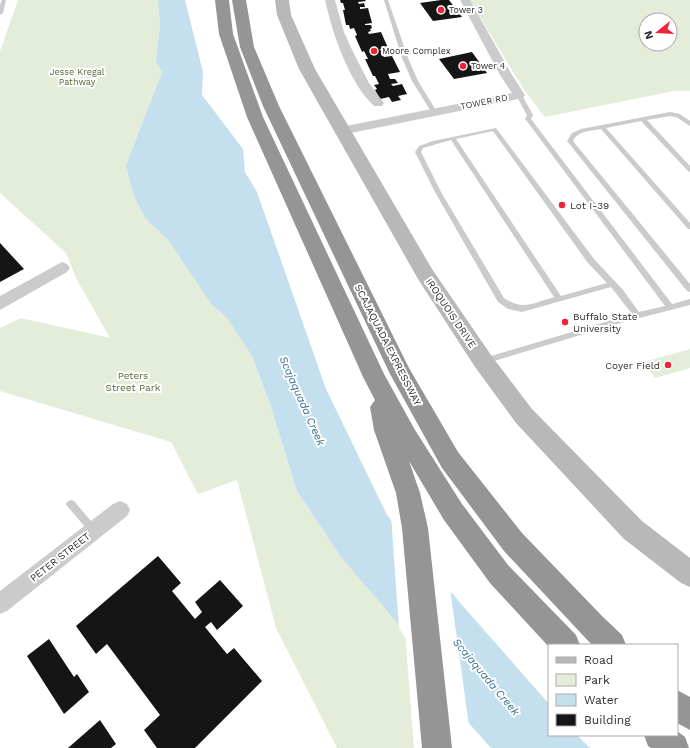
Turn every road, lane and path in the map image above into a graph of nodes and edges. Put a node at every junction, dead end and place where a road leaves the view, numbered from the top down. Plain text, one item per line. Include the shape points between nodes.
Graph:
1 (4, 0) edge
2 (222, 0) edge
3 (239, 0) edge
4 (282, 0) edge
5 (330, 0) edge
6 (386, 0) edge
7 (465, 0) edge
8 (0, 13) edge
9 (519, 95) junction
10 (378, 104) dead end
11 (434, 112) junction
12 (642, 119) junction
13 (690, 124) edge
14 (602, 127) junction
15 (341, 131) junction
16 (453, 139) junction
17 (690, 170) edge
18 (690, 228) edge
19 (62, 268) dead end
20 (613, 284) junction
21 (690, 289) edge
22 (559, 299) junction
23 (690, 302) edge
24 (0, 304) edge
25 (670, 307) junction
26 (637, 316) junction
27 (483, 361) junction
28 (375, 378) junction
29 (71, 504) dead end
30 (120, 510) dead end
31 (94, 531) junction
32 (690, 574) edge
33 (0, 604) edge
34 (565, 644) edge
35 (611, 644) edge
36 (678, 707) edge
37 (690, 715) edge
38 (660, 736) edge
39 (437, 748) edge
40 (674, 748) edge

1 - 8 lane
2 - 28 highway via 226,34 255,117
3 - 35 highway, SCAJAQUADA EXPRESSWAY via 247,47 271,106 401,374 450,460 513,542
4 - 15 street, IROQUOIS DRIVE via 284,15 307,69
5 - 10 street via 340,35 362,81
6 - 11 lane via 404,58
7 - 9 street, TOWER RD
9 - 11 street, TOWER RD
9 - 25 lane via 530,115 528,120
11 - 15 street, TOWER RD
12 - 13 lane via 670,114 678,115
12 - 14 lane
12 - 17 lane
14 - 18 lane
14 - 21 lane via 575,134 570,141
15 - 27 street, IROQUOIS DRIVE via 425,274
16 - 20 lane via 494,130 591,261
16 - 22 lane
16 - 22 lane via 421,147 418,152 438,192 501,300 511,307 522,309
19 - 24 street
20 - 22 lane
20 - 26 lane
23 - 25 lane
25 - 26 lane
26 - 27 lane
27 - 32 street, IROQUOIS DRIVE via 524,416 627,525
28 - 34 highway via 407,437 458,518 499,574
28 - 39 highway via 386,430 408,493 416,528
29 - 31 lane
30 - 31 street, PETER STREET
31 - 33 street, PETER STREET
36 - 37 highway
38 - 40 highway

